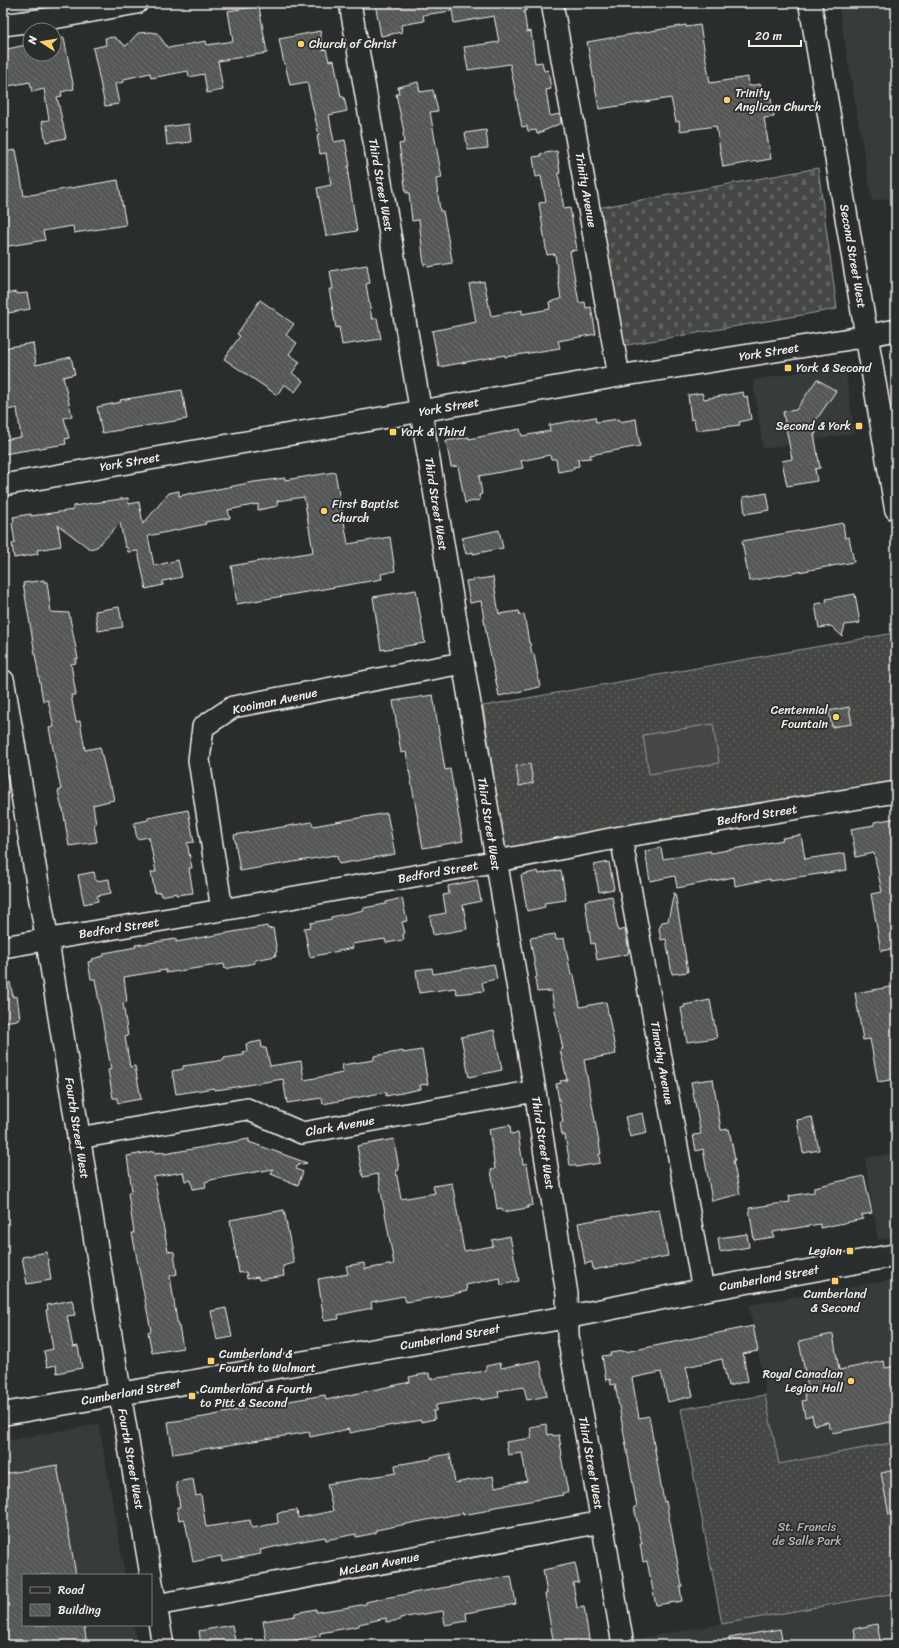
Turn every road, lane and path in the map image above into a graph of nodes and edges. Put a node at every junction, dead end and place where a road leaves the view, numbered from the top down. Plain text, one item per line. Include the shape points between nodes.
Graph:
1 (137, 3) edge
2 (350, 3) edge
3 (552, 3) edge
4 (810, 3) edge
5 (3, 25) edge
6 (896, 330) edge
7 (867, 335) junction
8 (620, 376) junction
9 (421, 412) junction
10 (3, 485) edge
11 (896, 509) edge
12 (462, 663) junction
13 (3, 681) edge
14 (896, 792) edge
15 (621, 837) junction
16 (495, 861) junction
17 (222, 910) junction
18 (47, 940) junction
19 (3, 946) edge
20 (535, 1091) junction
21 (78, 1138) junction
22 (896, 1255) edge
23 (703, 1290) junction
24 (568, 1317) junction
25 (120, 1394) junction
26 (3, 1414) edge
27 (602, 1522) junction
28 (151, 1574) edge
29 (152, 1582) edge
30 (156, 1605) junction
31 (163, 1645) edge
32 (623, 1645) edge

1 - 5 street
2 - 9 street, Third Street West
3 - 8 street, Trinity Avenue
4 - 7 street, Second Street West
6 - 7 street, York Street
7 - 8 street, York Street
7 - 11 street, Second Street West
8 - 9 street, York Street
9 - 10 street, York Street
9 - 12 street, Third Street West
12 - 16 street, Third Street West
12 - 17 street, Kooiman Avenue via 233,707 203,726 199,760
13 - 18 street, Fourth Street West
14 - 15 street, Bedford Street
15 - 16 street, Bedford Street
15 - 23 street, Timothy Avenue
16 - 17 street, Bedford Street
16 - 20 street, Third Street West
17 - 18 street, Bedford Street
18 - 19 street, Bedford Street
18 - 21 street, Fourth Street West
20 - 21 street, Clark Avenue via 302,1133 247,1109
20 - 24 street, Third Street West via 567,1294
21 - 25 street, Fourth Street West
22 - 23 street, Cumberland Street
23 - 24 street, Cumberland Street
24 - 25 street, Cumberland Street
24 - 27 street, Third Street West via 568,1336
25 - 26 street, Cumberland Street
25 - 28 street, Fourth Street West
27 - 30 street, McLean Avenue
27 - 32 street, Third Street West
29 - 30 street, Fourth Street West
30 - 31 street, Fourth Street West

